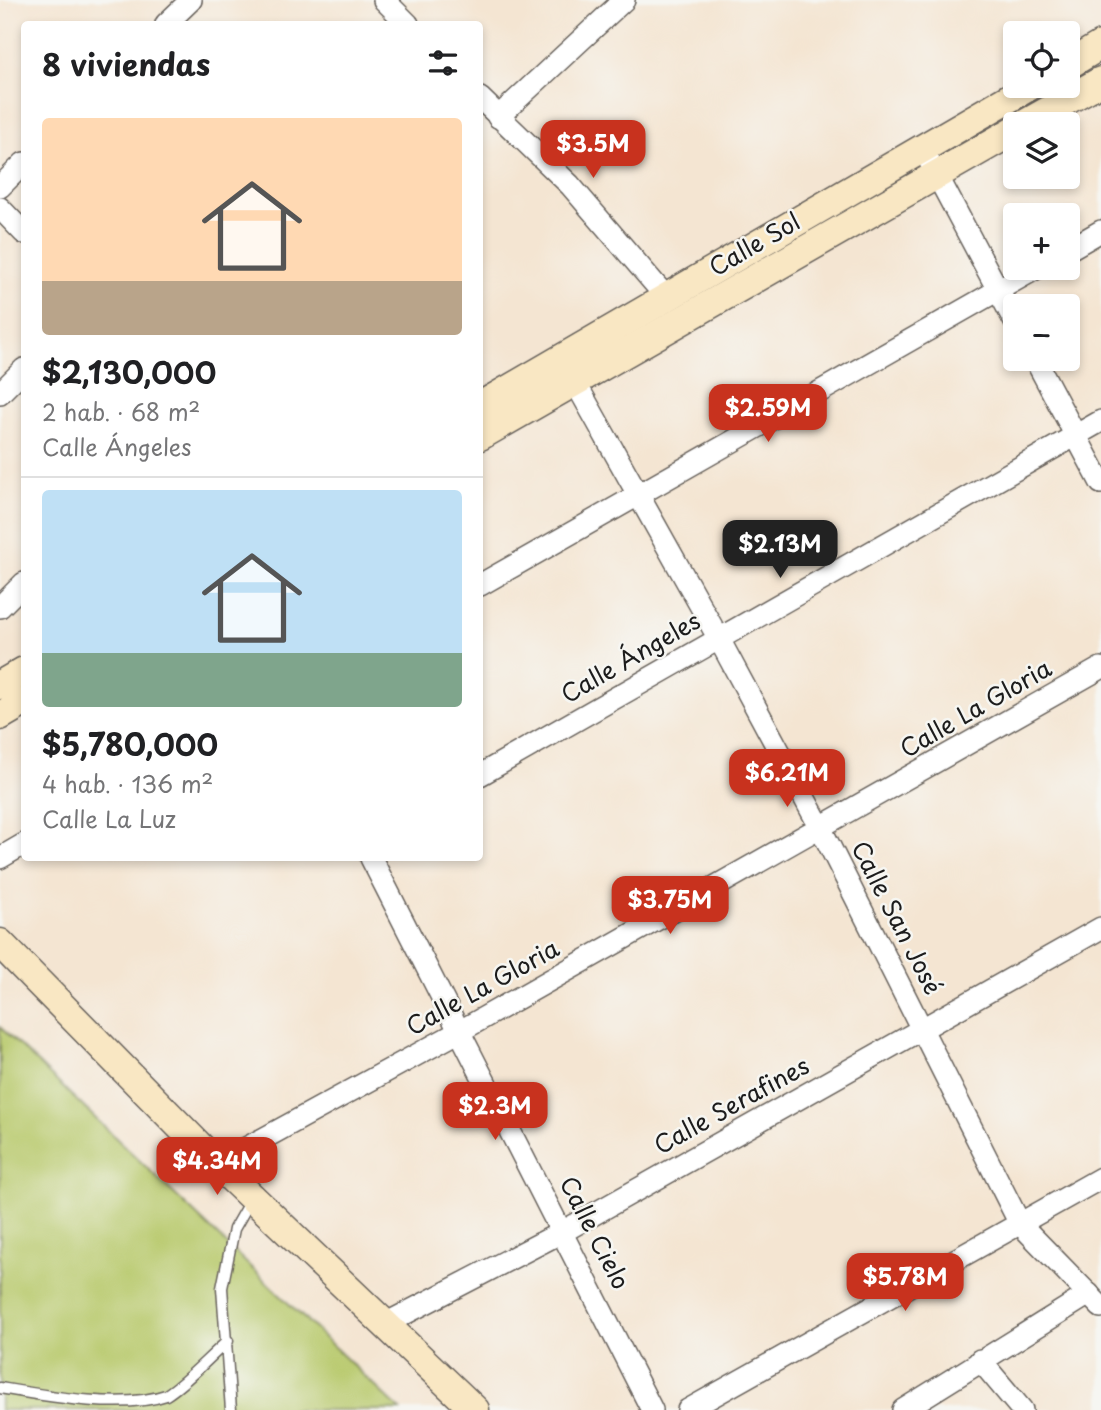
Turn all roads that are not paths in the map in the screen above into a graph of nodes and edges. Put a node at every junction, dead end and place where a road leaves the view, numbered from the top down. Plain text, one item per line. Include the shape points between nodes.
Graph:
1 (191, 0) edge
2 (624, 0) edge
3 (169, 21) edge
4 (1101, 45) edge
5 (1080, 58) edge
6 (1101, 81) edge
7 (1010, 98) edge
8 (483, 101) edge
9 (1047, 112) edge
10 (498, 117) junction
11 (1003, 137) edge
12 (922, 148) junction
13 (21, 166) edge
14 (936, 175) junction
15 (0, 187) edge
16 (0, 208) edge
17 (21, 230) edge
18 (1101, 231) edge
19 (1080, 243) edge
20 (1016, 280) edge
21 (998, 290) junction
22 (666, 297) junction
23 (1003, 299) edge
24 (1041, 371) edge
25 (21, 372) edge
26 (575, 382) junction
27 (0, 393) edge
28 (483, 404) edge
29 (1101, 422) edge
30 (483, 434) edge
31 (1076, 436) junction
32 (1101, 483) edge
33 (639, 494) junction
34 (483, 583) edge
35 (21, 586) edge
36 (0, 607) edge
37 (719, 639) junction
38 (1101, 668) edge
39 (21, 673) edge
40 (0, 685) edge
41 (21, 704) edge
42 (0, 716) edge
43 (483, 773) edge
44 (820, 827) junction
45 (21, 846) edge
46 (0, 858) edge
47 (373, 861) edge
48 (1101, 928) edge
49 (0, 943) edge
50 (923, 1028) junction
51 (462, 1030) junction
52 (217, 1164) junction
53 (1101, 1178) edge
54 (252, 1197) junction
55 (1020, 1224) junction
56 (564, 1231) junction
57 (1095, 1301) edge
58 (385, 1324) junction
59 (228, 1341) junction
60 (980, 1360) junction
61 (0, 1388) edge
62 (231, 1410) edge
63 (475, 1410) edge
64 (652, 1410) edge
65 (688, 1410) edge
66 (903, 1410) edge
67 (1022, 1410) edge

1 - 3 street
2 - 10 street
4 - 5 street
6 - 9 street
7 - 12 street, Calle Sol
8 - 10 street
10 - 22 street via 603,221
11 - 14 street, Calle Sol
12 - 14 street
12 - 22 street, Calle Sol
13 - 15 street
14 - 21 street
14 - 26 street, Calle Sol
16 - 17 street
18 - 19 street
20 - 21 street
21 - 23 street
21 - 33 street
22 - 28 street, Calle Sol
24 - 31 street
25 - 27 street
26 - 30 street, Calle Sol
26 - 33 street, Calle San José
29 - 31 street, Calle Ángeles
31 - 32 street
31 - 37 street, Calle Ángeles
33 - 34 street
33 - 37 street, Calle San José
35 - 36 street
37 - 43 street, Calle Ángeles
37 - 44 street, Calle San José
38 - 44 street, Calle La Gloria
39 - 40 street
41 - 42 street
44 - 50 street, Calle San José
44 - 51 street, Calle La Gloria
45 - 46 street
47 - 51 street, Calle Cielo
48 - 50 street, Calle Serafines
49 - 52 street
50 - 55 street, Calle San José
50 - 56 street, Calle Serafines
51 - 52 street, Calle La Gloria
51 - 56 street, Calle Cielo
52 - 54 street
53 - 55 street
54 - 58 street
54 - 59 lane via 234,1229 222,1288
55 - 57 street, Calle San José
55 - 65 street
56 - 58 street, Calle Serafines
56 - 64 street, Calle Cielo
57 - 60 street
58 - 63 street
59 - 61 lane via 167,1394 141,1406 91,1404
59 - 62 lane
60 - 66 street
60 - 67 street

